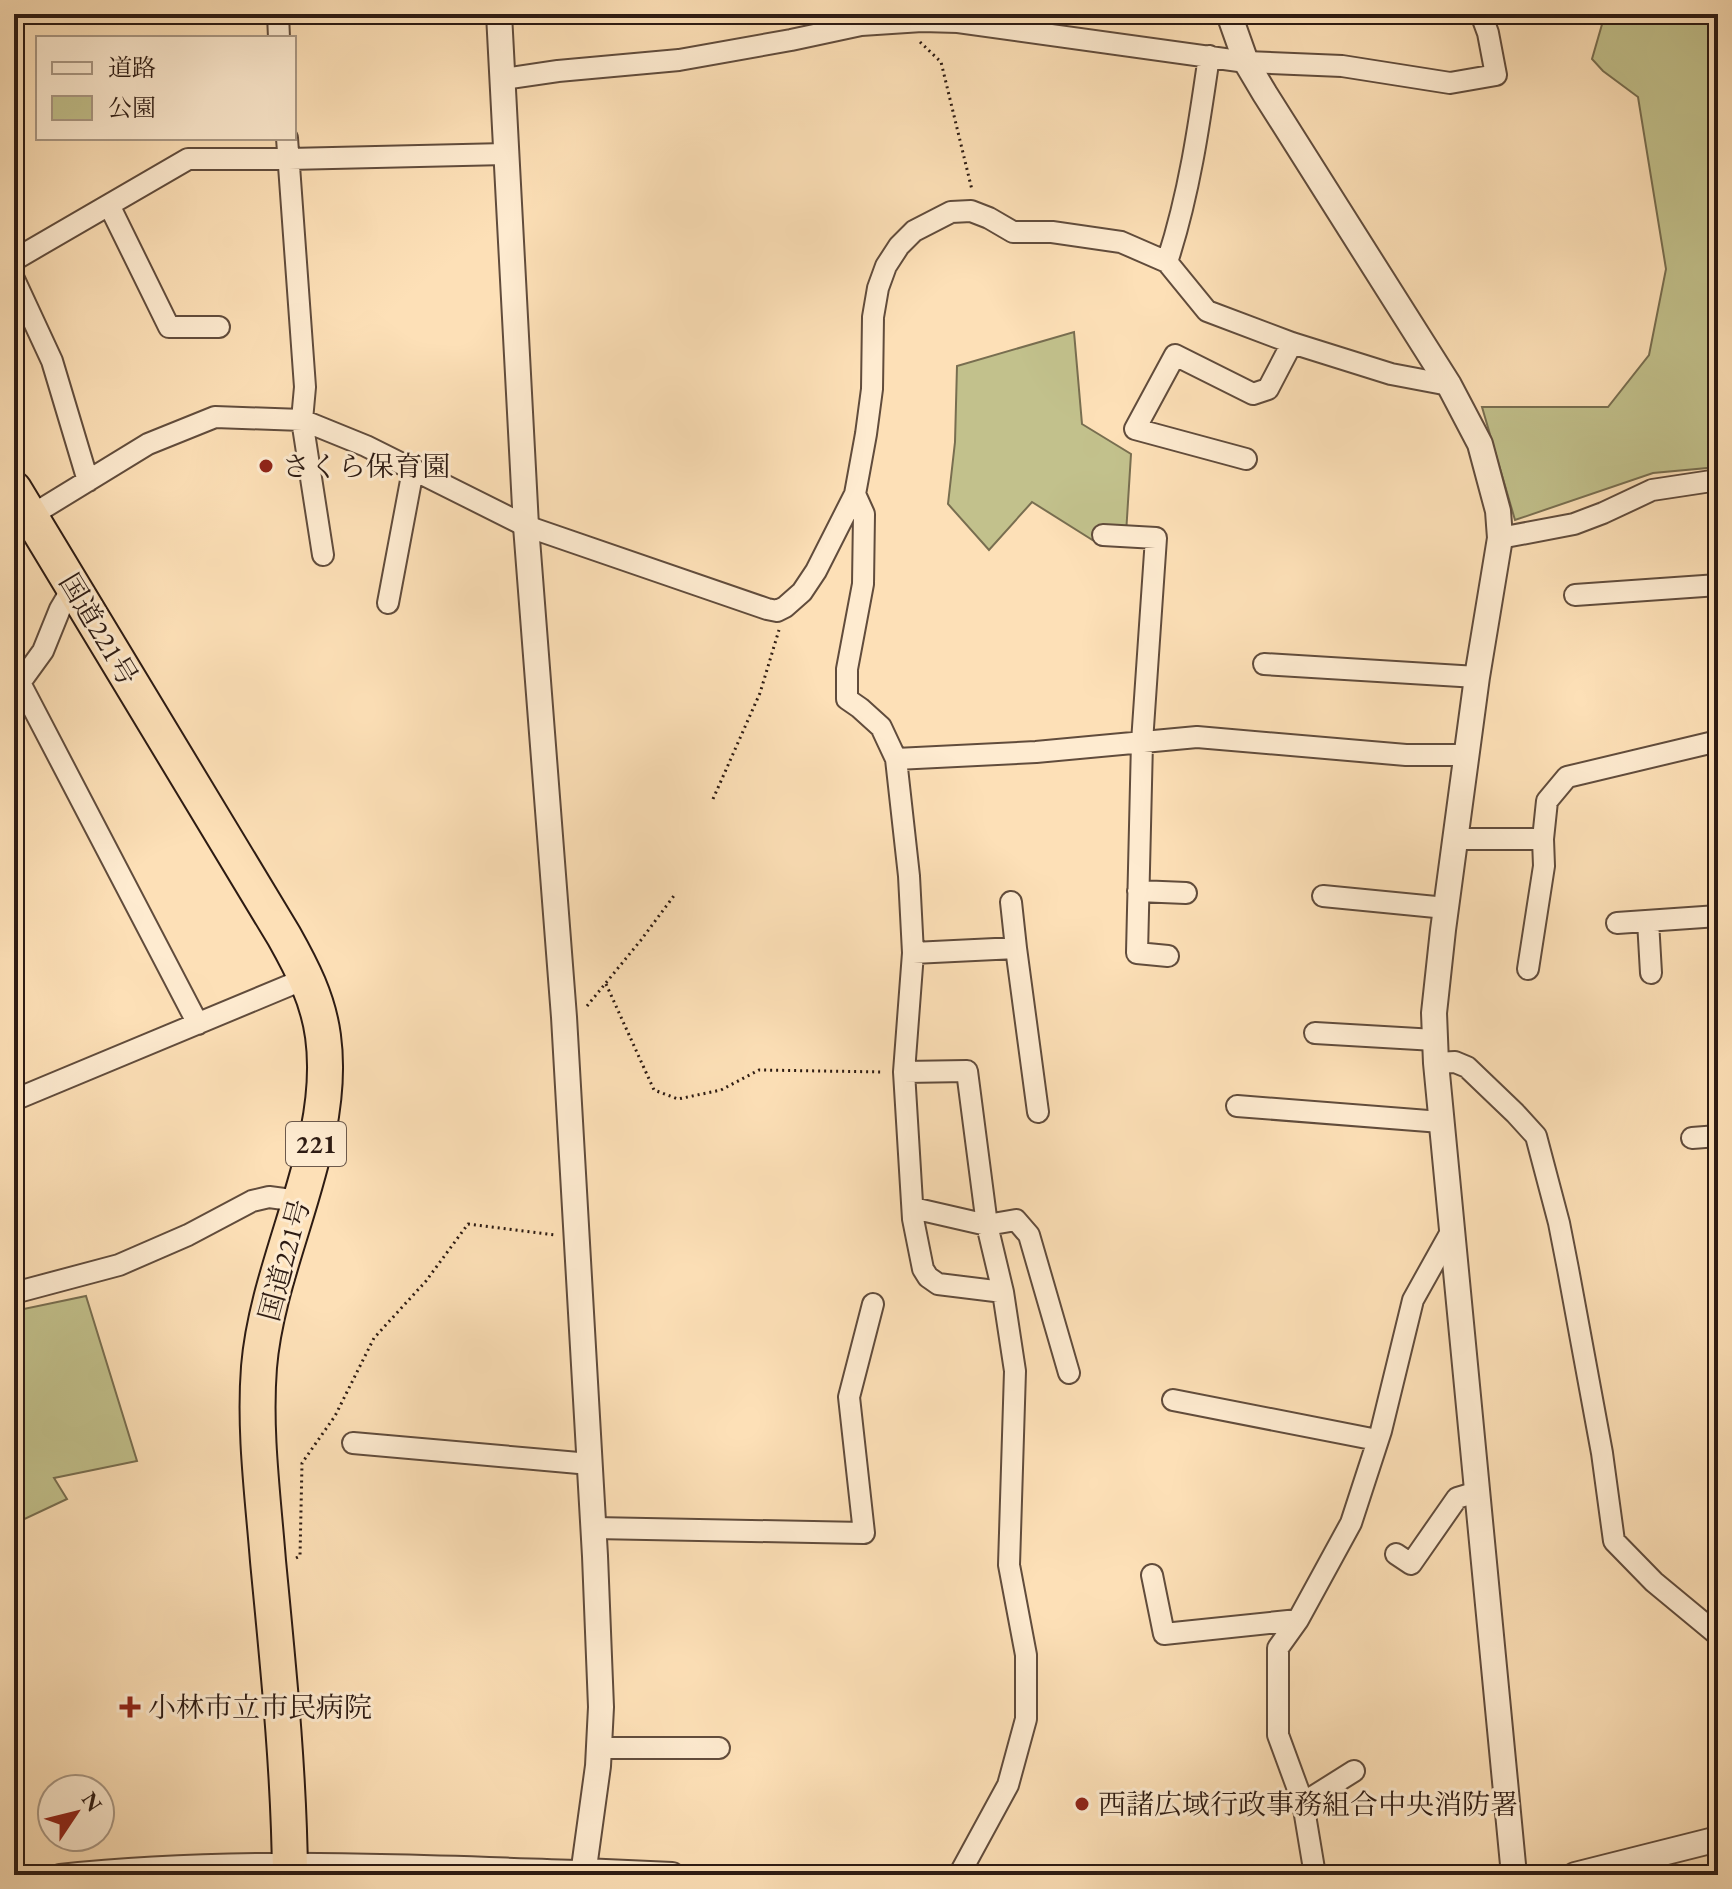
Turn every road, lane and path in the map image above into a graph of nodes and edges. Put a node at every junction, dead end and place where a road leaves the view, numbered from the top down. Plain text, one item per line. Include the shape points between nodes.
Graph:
1 (278, 14) edge
2 (499, 14) edge
3 (1057, 14) edge
4 (1229, 14) edge
5 (1481, 14) edge
6 (860, 19) edge
7 (901, 22) junction
8 (279, 36) edge
9 (1057, 36) junction
10 (1209, 56) junction
11 (1246, 62) junction
12 (503, 79) junction
13 (287, 140) edge
14 (506, 154) junction
15 (289, 159) junction
16 (109, 205) junction
17 (977, 213) junction
18 (14, 260) edge
19 (1167, 262) junction
20 (14, 279) edge
21 (219, 327) dead end
22 (1292, 343) junction
23 (1449, 385) junction
24 (302, 420) junction
25 (1246, 459) dead end
26 (413, 470) junction
27 (1718, 480) edge
28 (88, 481) junction
29 (855, 494) junction
30 (20, 511) edge
31 (526, 526) junction
32 (1103, 535) dead end
33 (1500, 538) junction
34 (323, 555) dead end
35 (1718, 585) edge
36 (73, 587) junction
37 (1575, 595) dead end
38 (388, 603) dead end
39 (785, 607) junction
40 (1264, 664) dead end
41 (1477, 677) junction
42 (17, 687) edge
43 (1718, 741) edge
44 (1142, 742) junction
45 (1467, 755) junction
46 (896, 759) junction
47 (713, 799) dead end
48 (1456, 839) junction
49 (1543, 839) junction
50 (1138, 891) junction
51 (676, 893) dead end
52 (1186, 893) dead end
53 (1323, 896) dead end
54 (1011, 902) dead end
55 (1446, 908) junction
56 (1718, 916) edge
57 (1648, 921) junction
58 (1617, 923) dead end
59 (1016, 948) junction
60 (913, 953) junction
61 (1168, 956) dead end
62 (1528, 969) dead end
63 (1651, 973) dead end
64 (307, 978) junction
65 (606, 984) junction
66 (198, 1024) junction
67 (565, 1031) junction
68 (1315, 1033) dead end
69 (1435, 1052) junction
70 (904, 1072) junction
71 (14, 1100) edge
72 (1237, 1106) dead end
73 (1038, 1112) dead end
74 (1441, 1122) junction
75 (1718, 1136) edge
76 (1692, 1138) dead end
77 (299, 1201) junction
78 (913, 1208) junction
79 (987, 1225) junction
80 (1452, 1230) junction
81 (576, 1237) junction
82 (1003, 1292) junction
83 (14, 1293) edge
84 (873, 1304) dead end
85 (1069, 1373) dead end
86 (1173, 1400) dead end
87 (1377, 1440) junction
88 (353, 1443) dead end
89 (590, 1464) junction
90 (1477, 1492) junction
91 (594, 1528) junction
92 (1396, 1554) dead end
93 (269, 1565) junction
94 (1152, 1575) dead end
95 (1298, 1620) junction
96 (1718, 1635) edge
97 (599, 1748) junction
98 (719, 1748) dead end
99 (1354, 1771) dead end
100 (1303, 1803) junction
101 (1718, 1839) edge
102 (290, 1869) edge
103 (583, 1873) edge
104 (60, 1875) edge
105 (672, 1875) edge
106 (959, 1875) edge
107 (1315, 1875) edge
108 (1514, 1875) edge
109 (1575, 1875) edge

1 - 8 street
2 - 12 street
3 - 9 street
4 - 11 street
5 - 11 street via 1496,75 1465,82 1342,66
6 - 7 street
6 - 12 street via 791,40 679,60
7 - 9 street via 958,22
7 - 17 path via 941,62
9 - 10 street
10 - 11 street
10 - 19 street via 1197,142
11 - 23 street
12 - 14 street
13 - 15 street
14 - 15 street
14 - 31 street
15 - 16 street via 188,159
15 - 24 street via 305,387
16 - 18 street
16 - 21 street via 169,327
17 - 19 street via 1013,232 1121,242
17 - 29 street via 951,212 914,231 886,266 873,317 872,389
19 - 22 street via 1207,311
20 - 28 street via 52,361
22 - 23 street via 1391,374
22 - 25 street via 1268,389 1253,394 1175,355 1135,429
23 - 33 street via 1480,444
24 - 26 street
24 - 28 street via 215,417 148,444
24 - 34 street
26 - 31 street
26 - 38 street
27 - 33 street via 1652,490 1574,524
28 - 30 street
29 - 39 street via 816,571
29 - 46 street via 864,514 863,584 847,669 847,699 881,727
30 - 36 highway, 国道221号 / 221
31 - 39 street via 767,609
31 - 67 street
32 - 44 street via 1156,538
33 - 41 street
35 - 37 street
36 - 42 street via 43,651
36 - 64 highway, 国道221号 / 221
39 - 47 path via 760,693
40 - 41 street
41 - 45 street
42 - 66 street
43 - 49 street via 1567,777 1547,801
44 - 45 street via 1197,737 1406,755
44 - 46 street
44 - 50 street
45 - 48 street
46 - 60 street
48 - 49 street
48 - 55 street
49 - 62 street via 1544,866
50 - 52 street
50 - 61 street via 1137,953
51 - 65 path
53 - 55 street
54 - 59 street
55 - 69 street
56 - 57 street
57 - 58 street
57 - 63 street
59 - 60 street
59 - 73 street
60 - 70 street
64 - 66 street
64 - 77 highway, 国道221号 / 221 via 323,1035 324,1092
65 - 67 path
65 - 70 path via 654,1090 678,1099 721,1090 759,1070
66 - 71 street
67 - 81 street
68 - 69 street
69 - 74 street
69 - 96 street via 1467,1067 1536,1136 1568,1269 1614,1541
70 - 78 street
70 - 79 street via 967,1071
72 - 74 street
74 - 80 street
75 - 76 street
77 - 83 street via 252,1201 119,1265
77 - 93 highway, 国道221号 / 221 via 269,1308 259,1367 258,1439
78 - 79 street
78 - 82 street via 928,1277 938,1284
79 - 82 street
79 - 85 street via 1016,1220 1029,1235
80 - 87 street via 1413,1300
80 - 90 street
81 - 89 street
81 - 93 path via 468,1224 374,1338 335,1416 302,1463 300,1556
82 - 106 street via 1015,1371 1009,1565 1026,1655 1026,1719 1008,1785
84 - 91 street via 849,1397 864,1533
86 - 87 street
87 - 95 street via 1351,1523
88 - 89 street
89 - 91 street
90 - 92 street via 1457,1498 1411,1564
90 - 108 street
91 - 97 street
93 - 102 highway, 国道221号 / 221
94 - 95 street via 1164,1634
95 - 100 street via 1278,1648 1278,1735
97 - 98 street
97 - 103 street
99 - 100 street
100 - 107 street
101 - 109 street
102 - 103 street
102 - 104 street via 121,1868
103 - 105 street

